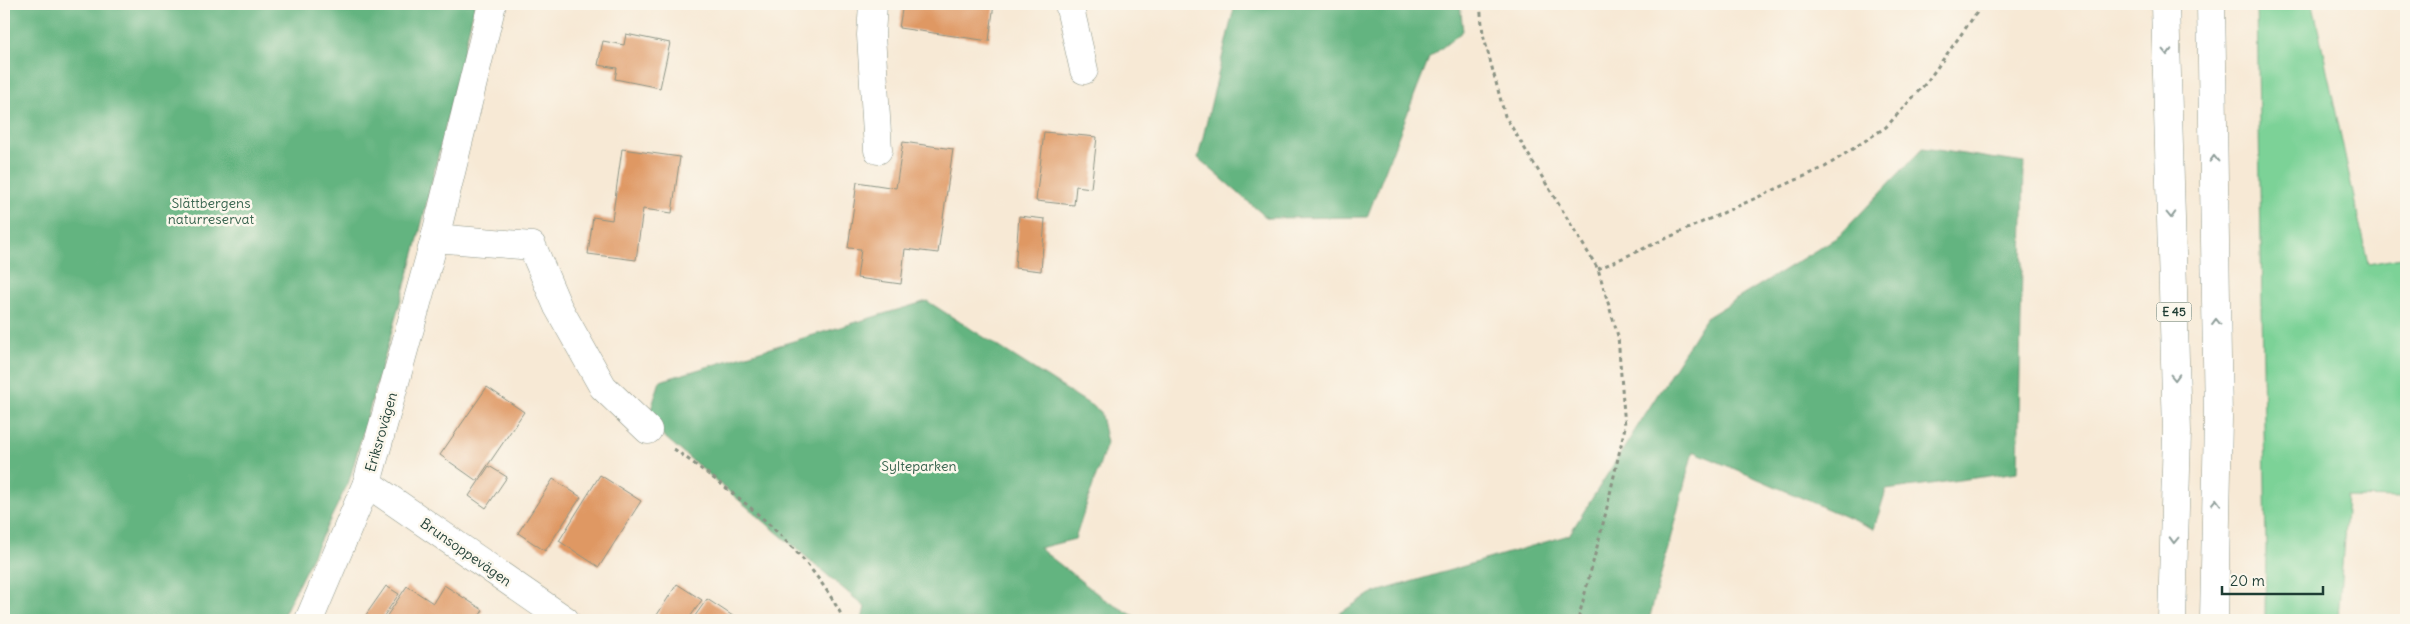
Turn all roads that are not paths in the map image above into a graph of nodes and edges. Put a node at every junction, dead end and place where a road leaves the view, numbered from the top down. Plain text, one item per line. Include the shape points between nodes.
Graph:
1 (492, 4) edge
2 (873, 4) edge
3 (1069, 4) edge
4 (2165, 4) edge
5 (2211, 4) edge
6 (1084, 70) dead end
7 (878, 150) dead end
8 (435, 238) junction
9 (648, 430) road end
10 (367, 483) junction
11 (309, 620) edge
12 (565, 620) edge
13 (2172, 620) edge
14 (2214, 620) edge

1 - 8 main road, Eriksrovägen
2 - 7 main road via 870,35
3 - 6 main road
4 -> 13 main road, E 45 via 2177,432
14 -> 5 main road via 2218,418
8 - 9 main road via 532,246 558,307 603,387
8 - 10 main road, Eriksrovägen
10 - 11 main road, Eriksrovägen
10 - 12 main road, Brunsoppevägen

